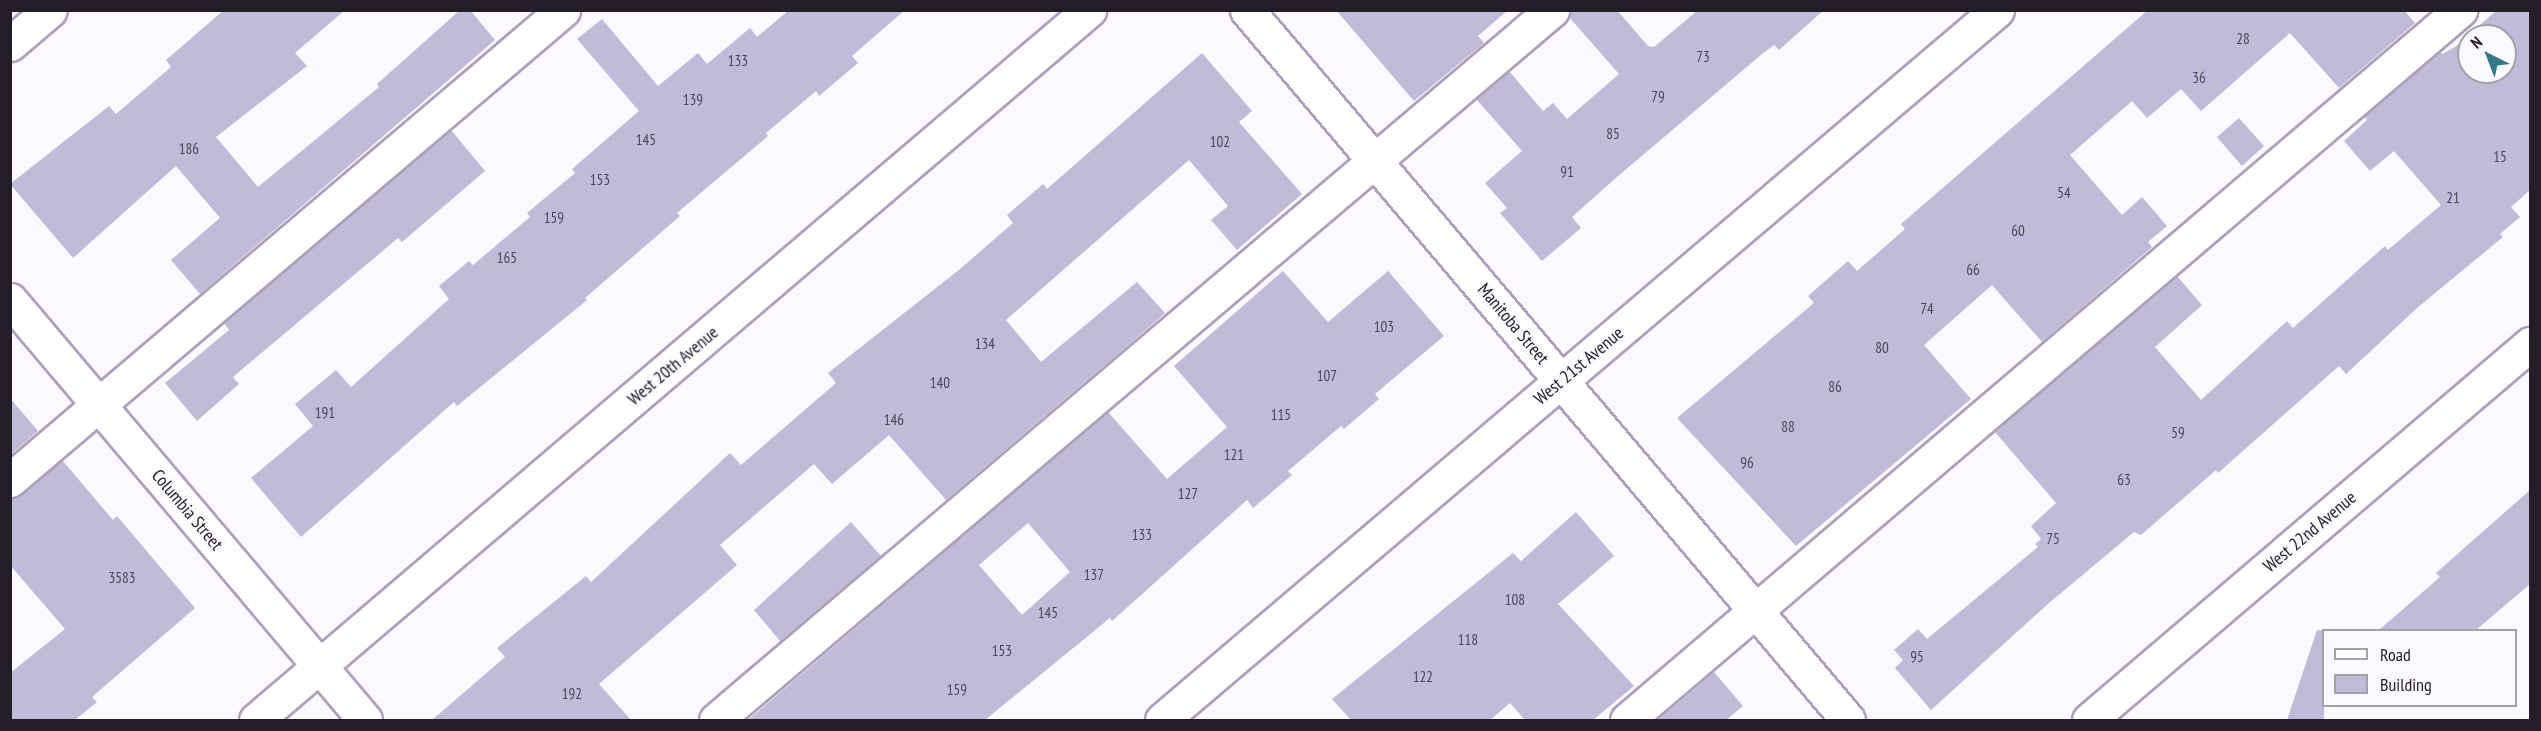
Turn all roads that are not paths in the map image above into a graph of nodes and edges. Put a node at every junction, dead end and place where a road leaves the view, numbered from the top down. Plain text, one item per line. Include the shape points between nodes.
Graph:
1 (50, 10) edge
2 (563, 10) edge
3 (1089, 10) edge
4 (1247, 10) edge
5 (1552, 10) edge
6 (1997, 10) edge
7 (2460, 10) edge
8 (10, 44) edge
9 (1375, 162) junction
10 (10, 300) edge
11 (2530, 344) edge
12 (1561, 381) junction
13 (99, 405) junction
14 (10, 480) edge
15 (1756, 611) junction
16 (319, 666) junction
17 (256, 720) edge
18 (365, 720) edge
19 (716, 720) edge
20 (1162, 720) edge
21 (1627, 720) edge
22 (1848, 720) edge
23 (2089, 720) edge

1 - 8 street
2 - 13 street
3 - 16 street, West 20th Avenue
4 - 9 street, Manitoba Street
5 - 9 street
6 - 12 street, West 21st Avenue
7 - 15 street
9 - 12 street, Manitoba Street
9 - 19 street
10 - 13 street, Columbia Street
11 - 23 street, West 22nd Avenue
12 - 15 street, Manitoba Street
12 - 20 street, West 21st Avenue
13 - 14 street
13 - 16 street, Columbia Street
15 - 21 street
15 - 22 street, Manitoba Street
16 - 17 street, West 20th Avenue
16 - 18 street, Columbia Street

